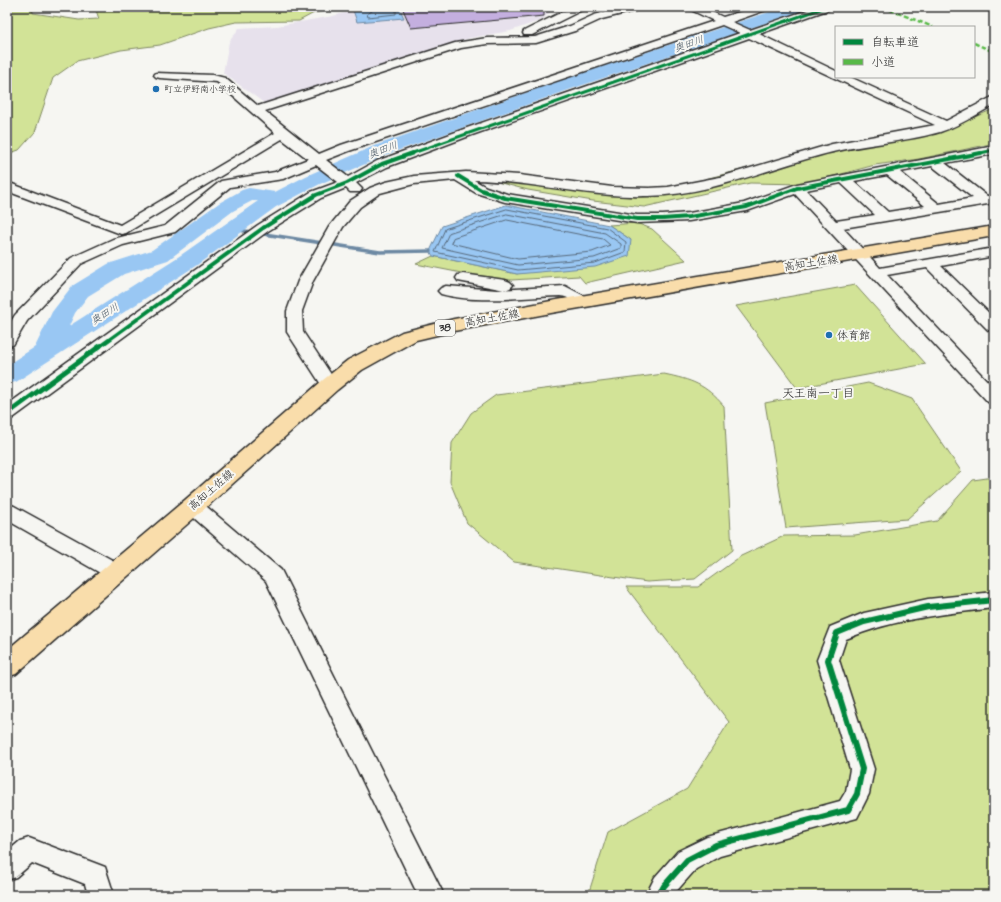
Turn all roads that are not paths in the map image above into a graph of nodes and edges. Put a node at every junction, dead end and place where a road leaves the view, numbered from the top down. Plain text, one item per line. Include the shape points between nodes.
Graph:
1 (580, 7) edge
2 (638, 7) edge
3 (693, 7) edge
4 (765, 7) edge
5 (826, 7) edge
6 (723, 21) junction
7 (749, 34) junction
8 (513, 41) junction
9 (835, 74) edge
10 (160, 75) dead end
11 (843, 78) edge
12 (994, 100) edge
13 (257, 110) junction
14 (944, 125) junction
15 (283, 133) junction
16 (994, 150) edge
17 (981, 153) junction
18 (317, 159) junction
19 (935, 162) junction
20 (994, 163) edge
21 (889, 170) junction
22 (458, 176) junction
23 (844, 179) junction
24 (344, 180) junction
25 (7, 186) edge
26 (797, 188) junction
27 (365, 196) junction
28 (989, 199) edge
29 (935, 208) junction
30 (884, 216) junction
31 (832, 226) junction
32 (994, 231) edge
33 (858, 255) junction
34 (991, 256) edge
35 (930, 264) junction
36 (876, 273) junction
37 (463, 278) dead end
38 (446, 291) dead end
39 (565, 291) junction
40 (585, 302) junction
41 (994, 327) edge
42 (7, 341) edge
43 (330, 385) junction
44 (994, 398) edge
45 (7, 414) edge
46 (193, 506) junction
47 (7, 511) edge
48 (116, 572) junction
49 (994, 600) edge
50 (7, 666) edge
51 (7, 868) edge
52 (101, 895) edge
53 (431, 895) edge
54 (660, 895) edge

1 - 8 street
2 - 8 street via 598,17 536,40
3 - 6 street
4 - 6 street
5 - 7 street
6 - 7 street
6 - 18 street
7 - 9 street
7 - 24 street via 461,135
8 - 13 street via 459,45
10 - 13 street via 221,80
11 - 14 street
12 - 14 street
13 - 15 street
14 - 22 street via 917,133 819,151 730,178 667,191 617,192 519,178
15 - 18 street
15 - 25 street via 121,230
16 - 17 street
17 - 19 street
17 - 20 street
18 - 24 street
18 - 42 street via 278,176 226,184 170,229 118,242 76,261 20,318
19 - 21 street
19 - 28 street
21 - 23 street
21 - 29 street
22 - 26 street via 481,190 505,198 637,219 689,217 747,207
22 - 27 street via 437,176 384,186
23 - 26 street
23 - 30 street
24 - 27 street
24 - 45 street via 263,228
26 - 31 street
27 - 43 street via 341,219 305,279 294,310 295,332
28 - 29 street
29 - 30 street
30 - 31 street
31 - 33 street
32 - 33 main road, 高知土佐線 / 38
33 - 36 street
33 - 40 main road, 高知土佐線 / 38
34 - 35 street
35 - 36 street
35 - 41 street
36 - 44 street
37 - 39 street via 509,286 552,283
38 - 39 street via 497,295
39 - 40 street
40 - 43 main road, 高知土佐線 / 38 via 454,325 409,336 355,365
43 - 46 main road, 高知土佐線 / 38
46 - 48 main road, 高知土佐線 / 38
46 - 53 street via 274,576
47 - 48 street
48 - 50 main road, 高知土佐線 / 38
49 - 54 street via 928,607 864,622 837,633 828,660 862,769 857,794 848,810 716,845 687,860 664,886
51 - 52 street via 30,850 96,876

